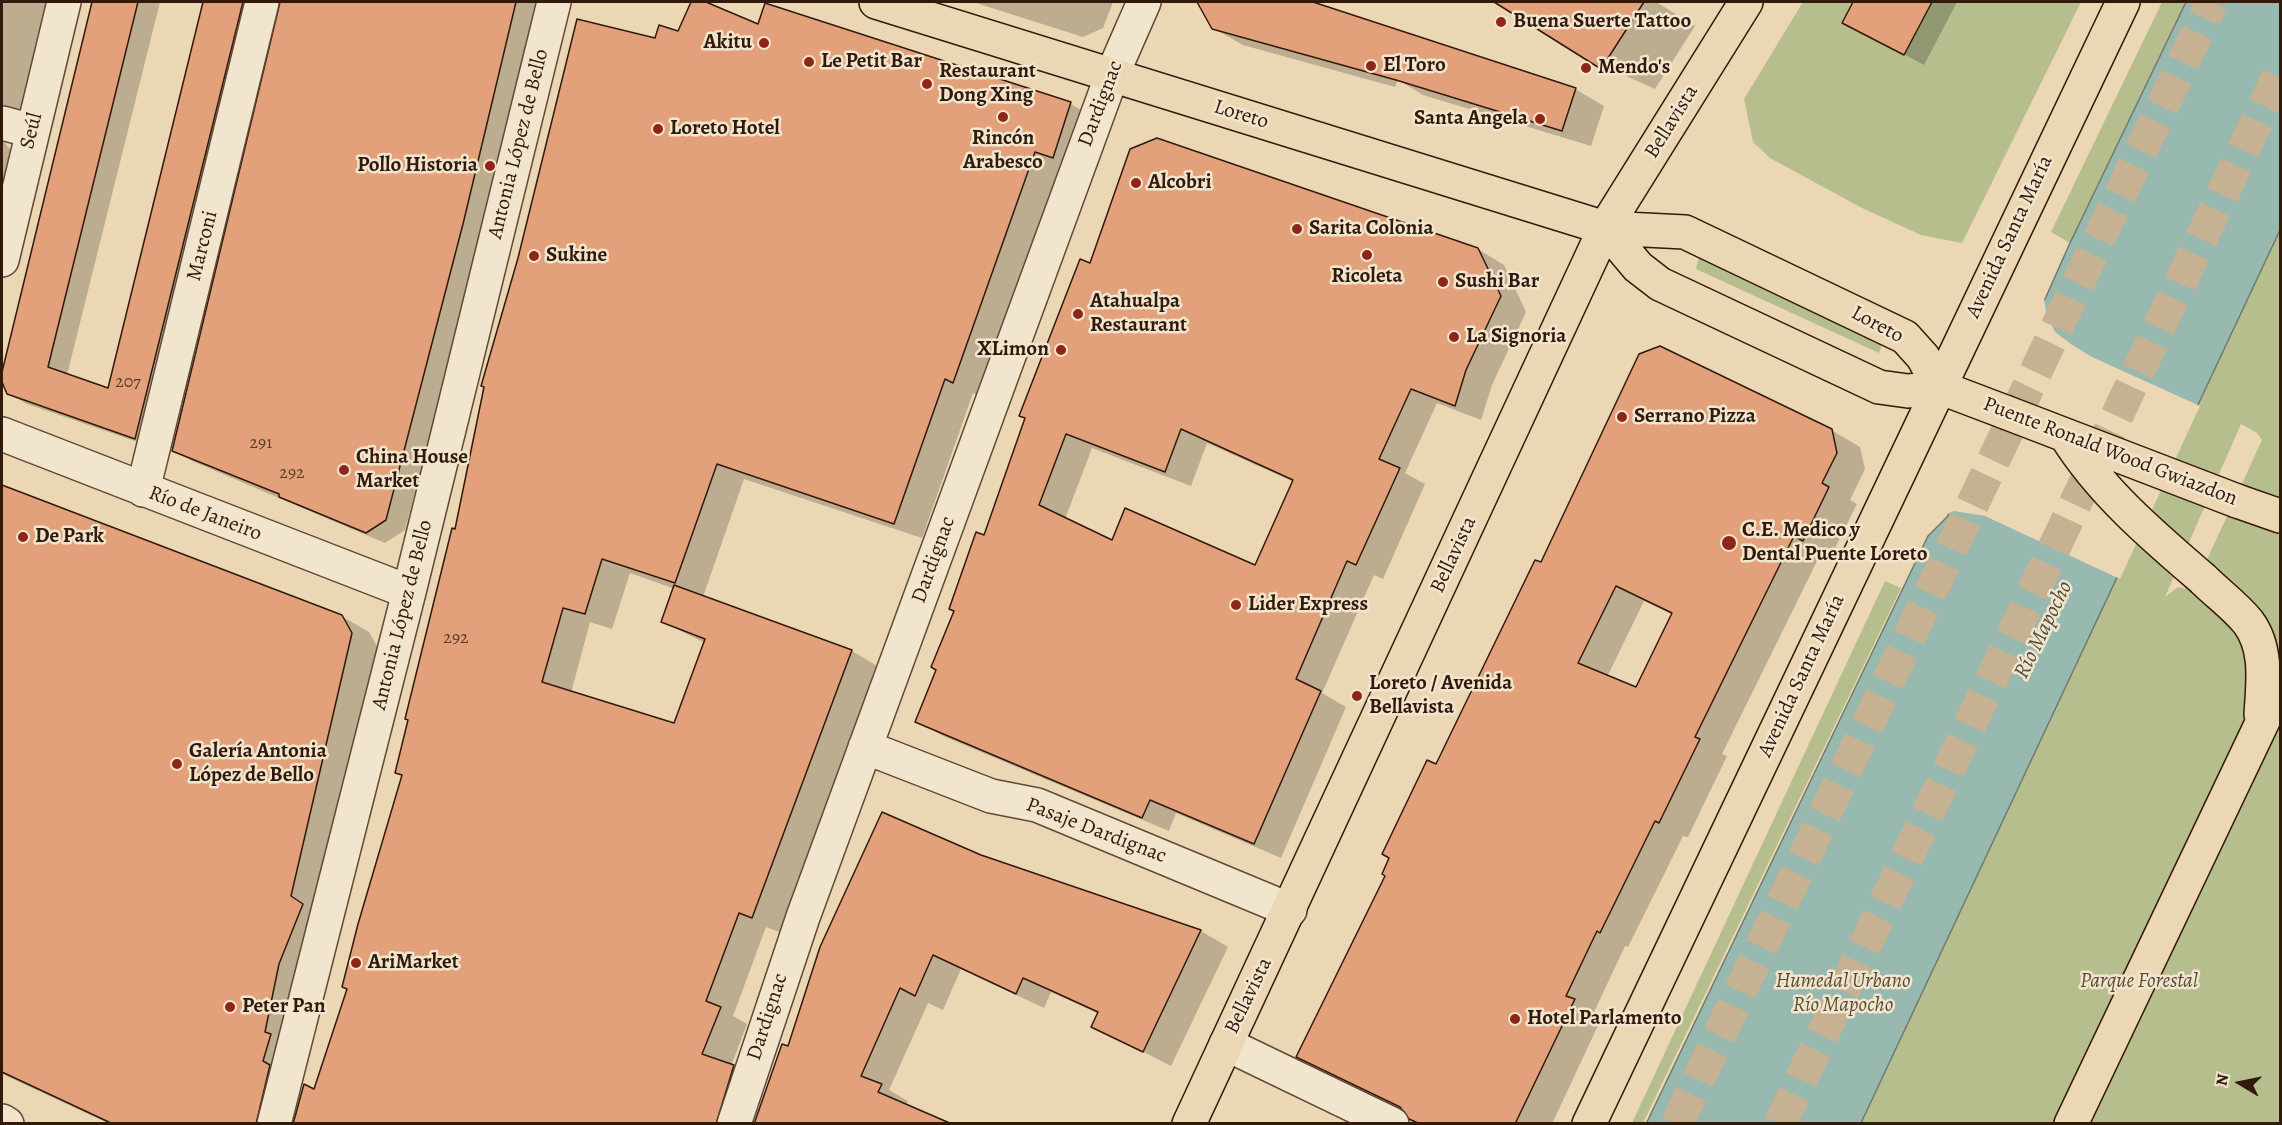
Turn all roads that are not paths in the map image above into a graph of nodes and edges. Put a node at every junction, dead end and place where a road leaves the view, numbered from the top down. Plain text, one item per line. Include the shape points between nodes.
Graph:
1 (64, 2) edge
2 (262, 2) edge
3 (554, 2) edge
4 (876, 2) edge
5 (1144, 2) edge
6 (1746, 2) edge
7 (2123, 2) edge
8 (1112, 75) junction
9 (17, 127) edge
10 (1605, 228) junction
11 (2, 260) edge
12 (1939, 387) junction
13 (2, 434) edge
14 (2066, 436) junction
15 (143, 490) junction
16 (2280, 516) edge
17 (409, 592) junction
18 (2280, 685) edge
19 (2260, 730) junction
20 (865, 747) junction
21 (1290, 910) junction
22 (1226, 1044) junction
23 (2, 1121) edge
24 (7, 1124) edge
25 (274, 1124) edge
26 (734, 1124) edge
27 (1189, 1124) edge
28 (1392, 1124) edge
29 (1589, 1124) edge
30 (2072, 1124) edge

1 - 9 street, Seúl
2 - 15 street, Marconi
3 - 17 street, Antonia López de Bello
4 - 8 main road, Loreto
5 - 8 street, Dardignac
6 - 10 main road, Bellavista
7 - 12 main road, Avenida Santa María
8 - 10 main road, Loreto
8 - 20 street, Dardignac
9 - 11 street, Seúl
10 - 12 main road via 1638,267 1671,289 1879,387 1908,392
10 - 12 main road, Loreto via 1685,232 1905,337 1923,357
10 - 21 main road, Bellavista
12 - 14 main road, Puente Ronald Wood Gwiazdon, bridge
12 - 29 main road, Avenida Santa María
13 - 15 street, Río de Janeiro
14 - 16 main road, Puente Ronald Wood Gwiazdon, bridge
14 - 19 main road, bridge via 2106,491 2248,622 2264,670
15 - 17 street, Río de Janeiro
17 - 25 street, Antonia López de Bello
18 - 19 main road
19 - 30 main road
20 - 21 street, Pasaje Dardignac via 991,796 1037,805
20 - 26 street, Dardignac via 776,993
21 - 22 main road, Bellavista
22 - 27 main road, Bellavista
22 - 28 street
23 - 24 street

